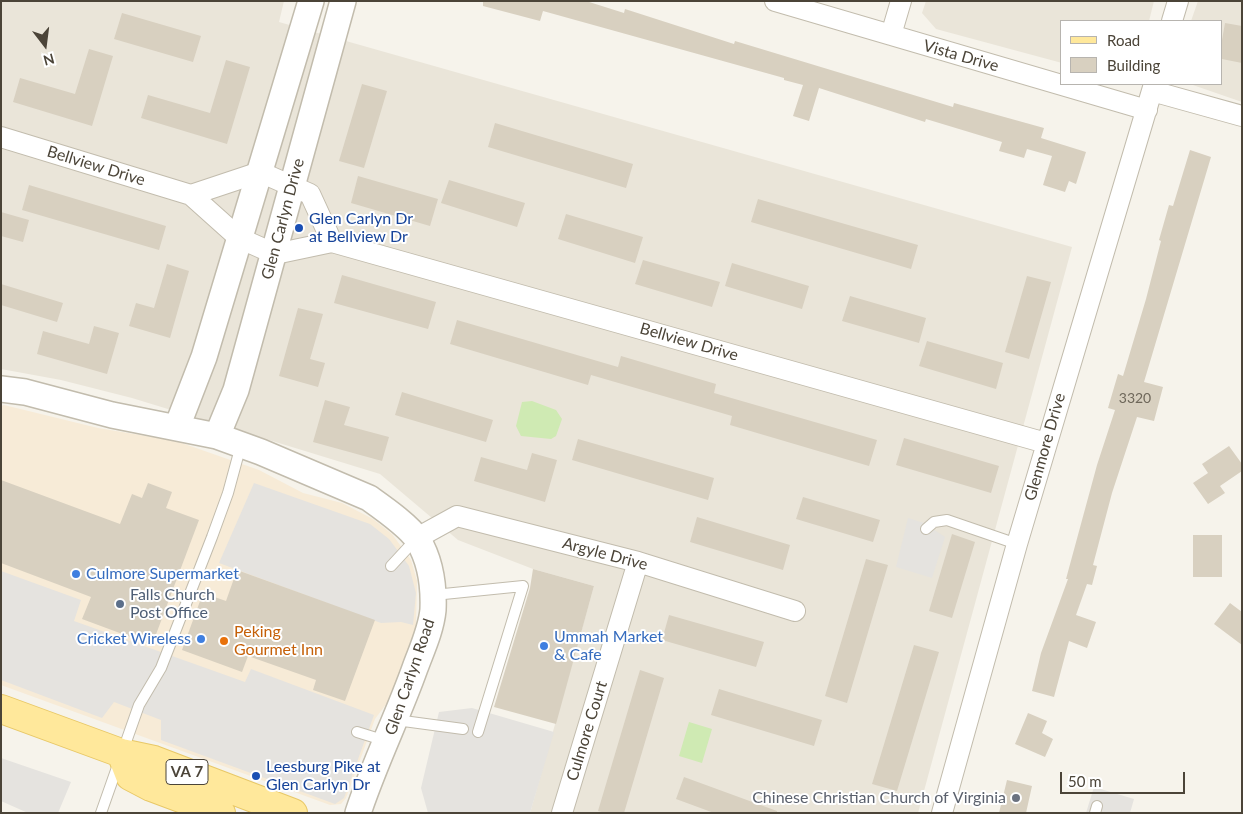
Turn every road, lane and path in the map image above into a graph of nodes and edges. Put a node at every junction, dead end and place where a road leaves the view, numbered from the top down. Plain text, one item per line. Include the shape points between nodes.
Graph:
1 (311, 1) edge
2 (343, 1) edge
3 (774, 1) edge
4 (901, 1) edge
5 (1178, 1) edge
6 (1172, 20) edge
7 (891, 35) junction
8 (1060, 74) edge
9 (1108, 85) edge
10 (1151, 95) edge
11 (1242, 116) edge
12 (1, 137) edge
13 (260, 172) junction
14 (292, 185) junction
15 (191, 195) junction
16 (239, 238) junction
17 (332, 242) junction
18 (275, 254) junction
19 (1, 390) edge
20 (177, 427) junction
21 (217, 436) junction
22 (1046, 443) junction
23 (242, 444) junction
24 (926, 529) dead end
25 (417, 538) junction
26 (1017, 544) junction
27 (638, 562) junction
28 (391, 566) dead end
29 (433, 595) junction
30 (795, 611) dead end
31 (1, 709) edge
32 (463, 729) dead end
33 (392, 731) junction
34 (357, 732) dead end
35 (478, 732) dead end
36 (120, 753) junction
37 (101, 813) edge
38 (221, 813) edge
39 (293, 813) edge
40 (358, 813) edge
41 (562, 813) edge
42 (942, 813) edge

1 - 13 street, Glen Carlyn Drive
2 - 14 street, Glen Carlyn Drive
3 - 7 street, Vista Drive
4 - 7 street
5 - 6 street
7 - 8 street, Vista Drive
9 - 10 street, Vista Drive
10 - 11 street, Vista Drive
10 - 22 street, Glenmore Drive
12 - 15 street, Bellview Drive
13 - 14 street
13 - 15 street
13 - 16 street, Glen Carlyn Drive
14 - 17 street via 310,194
14 - 18 street, Glen Carlyn Drive
15 - 16 street, Bellview Drive
16 - 18 street, Bellview Drive
16 - 20 street, Glen Carlyn Drive via 204,357
17 - 18 street, Bellview Drive
17 - 22 street, Bellview Drive
18 - 21 street, Glen Carlyn Drive via 236,390
19 - 20 street via 25,392 89,410
20 - 21 street
21 - 23 street
22 - 26 street, Glenmore Drive
23 - 25 street via 369,498
23 - 36 lane via 228,493 166,655 139,704
24 - 26 lane via 934,522 947,520
25 - 27 street, Argyle Drive via 457,516
25 - 28 lane
25 - 29 street, Glen Carlyn Road via 429,566
26 - 42 street, Glenmore Drive
27 - 30 street, Argyle Drive
27 - 41 street, Culmore Court
29 - 33 street, Glen Carlyn Road via 428,634
29 - 35 lane via 523,586
31 - 36 main road, VA 7
32 - 33 lane
33 - 34 lane
33 - 40 street, Glen Carlyn Road
36 - 37 lane
36 - 38 main road, VA 7 via 130,776
36 - 39 main road, VA 7 via 154,760

